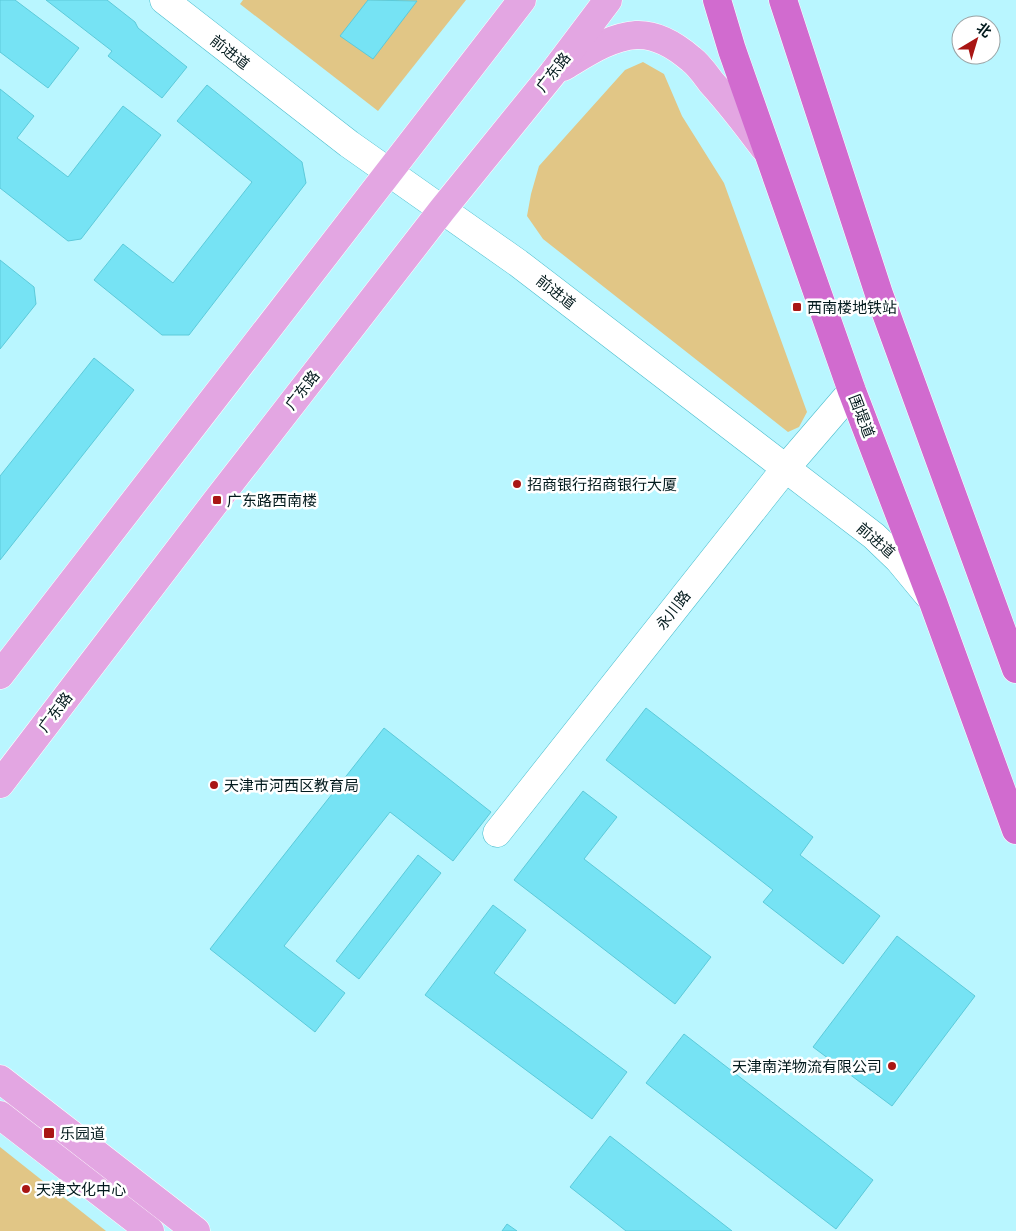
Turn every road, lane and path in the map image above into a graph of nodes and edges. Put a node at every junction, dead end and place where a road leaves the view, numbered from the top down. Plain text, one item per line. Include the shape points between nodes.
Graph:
1 (164, 0) edge
2 (192, 0) edge
3 (608, 0) edge
4 (717, 0) edge
5 (783, 0) edge
6 (519, 3) edge
7 (553, 73) junction
8 (770, 156) junction
9 (393, 166) junction
10 (446, 205) junction
11 (852, 391) junction
12 (785, 468) junction
13 (933, 602) junction
14 (1016, 669) edge
15 (0, 676) edge
16 (0, 784) edge
17 (1016, 830) edge
18 (497, 833) dead end
19 (0, 1079) edge
20 (0, 1115) edge
21 (150, 1231) edge
22 (196, 1231) edge

1 - 9 street, 前进道 via 348,144
2 - 9 street, 前进道
3 - 7 main road, 广东路
4 - 8 highway, 围堤道
5 - 14 highway via 878,294
6 - 9 main road
7 - 8 main road via 616,39 652,36 672,45 692,60
7 - 10 main road, 广东路
8 - 11 highway, 围堤道
9 - 10 street, 前进道
9 - 15 main road
10 - 12 street, 前进道
10 - 16 main road, 广东路
11 - 12 street, 永川路
11 - 13 highway, 围堤道
12 - 13 street, 前进道 via 887,547
12 - 18 street, 永川路
13 - 17 highway, 围堤道
19 - 22 main road
20 - 21 main road

